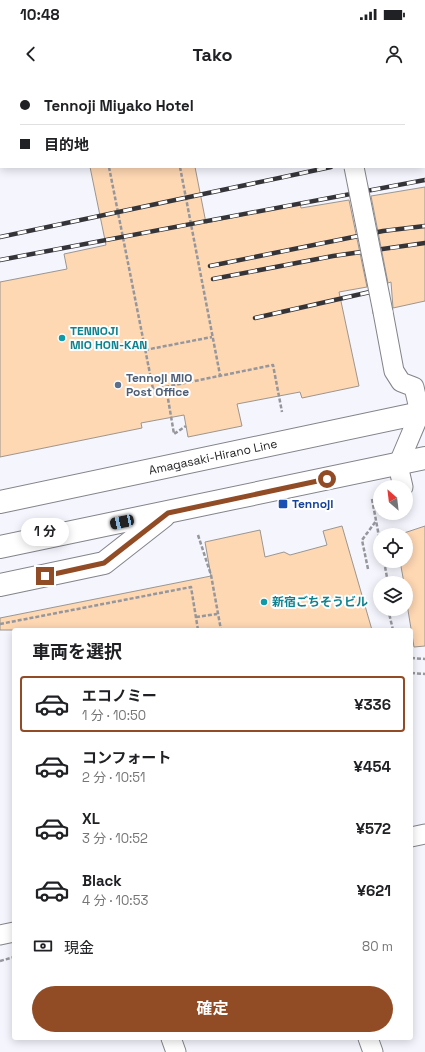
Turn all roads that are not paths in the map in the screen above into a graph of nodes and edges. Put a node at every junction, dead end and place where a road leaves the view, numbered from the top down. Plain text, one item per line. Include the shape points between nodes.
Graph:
1 (354, 168) edge
2 (423, 415) edge
3 (425, 458) edge
4 (398, 465) junction
5 (401, 480) edge
6 (0, 502) edge
7 (168, 513) junction
8 (0, 547) edge
9 (0, 585) edge
10 (425, 834) edge
11 (413, 837) edge
12 (12, 932) edge
13 (0, 935) edge
14 (172, 1040) edge
15 (369, 1040) edge
16 (176, 1052) edge
17 (373, 1052) edge

1 - 2 street, bridge via 394,371 401,382 414,388
2 - 4 street
2 - 6 street, Amagasaki-Hirano Line
3 - 4 street
4 - 5 street
4 - 7 street
7 - 8 street
7 - 9 street via 104,563
10 - 11 street
12 - 13 street
14 - 16 street
15 - 17 street

